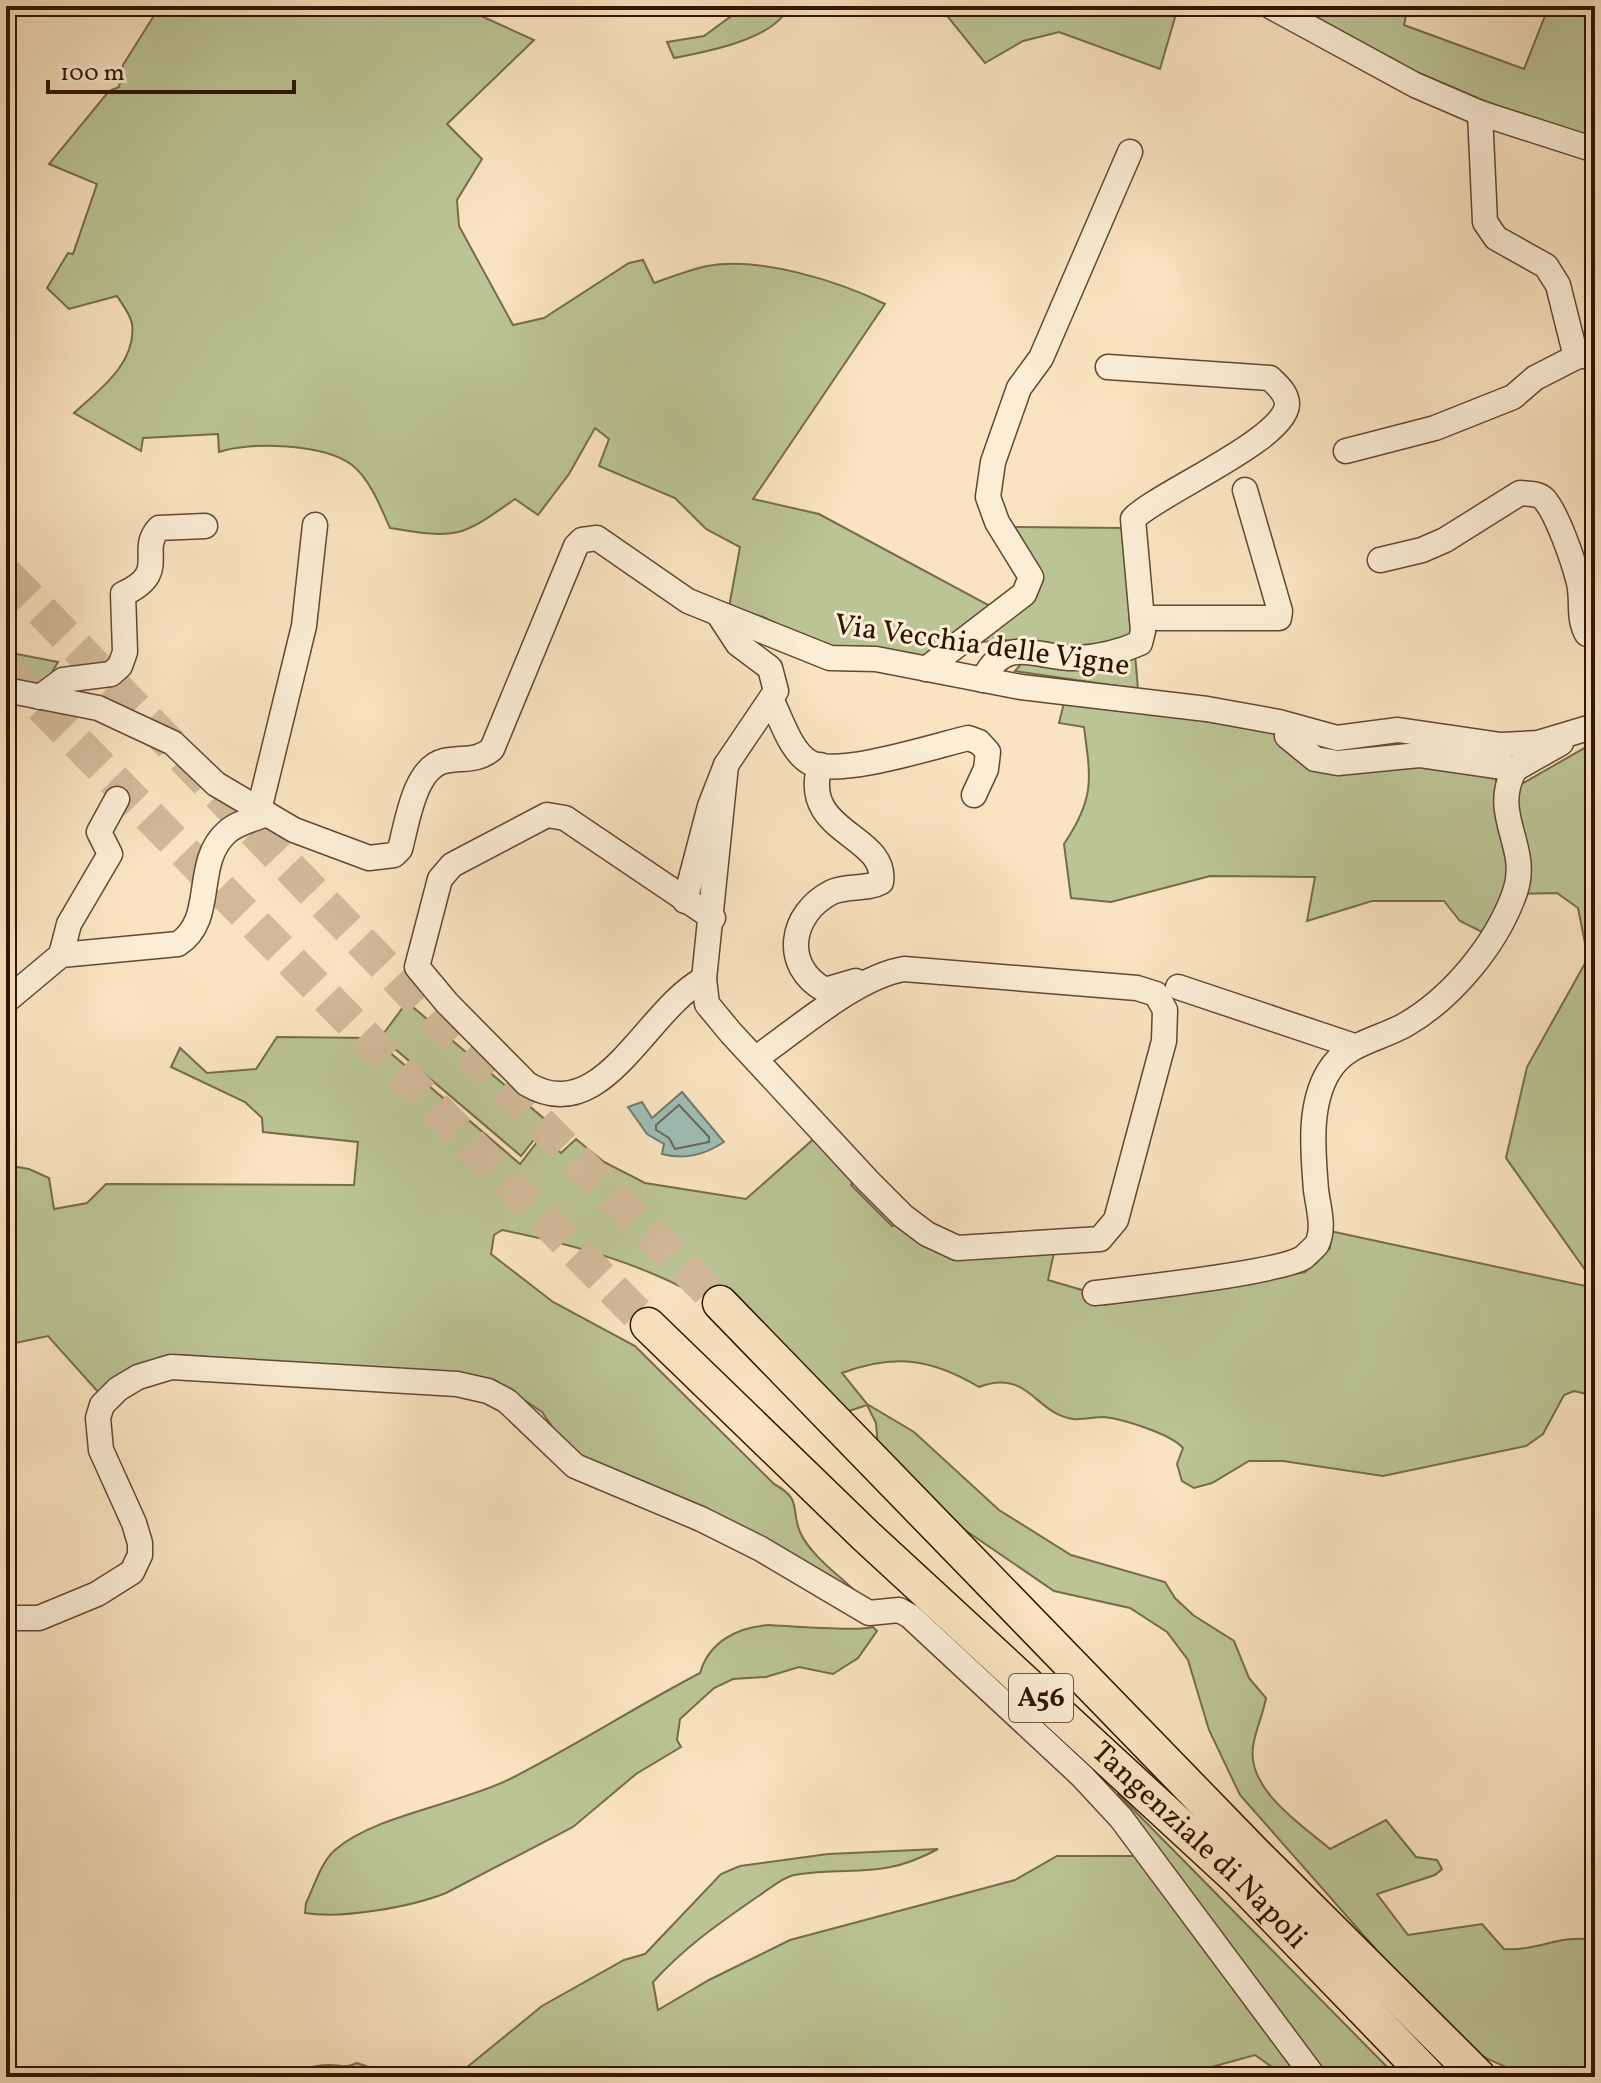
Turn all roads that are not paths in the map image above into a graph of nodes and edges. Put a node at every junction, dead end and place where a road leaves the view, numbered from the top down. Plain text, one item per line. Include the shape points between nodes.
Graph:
1 (1270, 6) edge
2 (1480, 113) junction
3 (1595, 150) edge
4 (1130, 152) dead end
5 (1585, 355) edge
6 (1108, 367) dead end
7 (1346, 451) dead end
8 (1245, 490) dead end
9 (315, 525) dead end
10 (205, 526) dead end
11 (1380, 560) dead end
12 (719, 615) junction
13 (1142, 618) junction
14 (1595, 636) edge
15 (926, 669) junction
16 (983, 680) junction
17 (6, 690) edge
18 (40, 697) junction
19 (772, 701) junction
20 (1588, 728) edge
21 (1287, 736) dead end
22 (726, 765) junction
23 (820, 765) junction
24 (1515, 769) junction
25 (974, 795) dead end
26 (117, 799) dead end
27 (263, 812) junction
28 (685, 901) junction
29 (713, 918) junction
30 (61, 955) junction
31 (704, 979) junction
32 (866, 984) junction
33 (1178, 987) dead end
34 (6, 1001) edge
35 (1354, 1046) junction
36 (756, 1058) junction
37 (1095, 1293) dead end
38 (720, 1303) tunnel mouth
39 (648, 1325) tunnel mouth
40 (6, 1618) edge
41 (1314, 2077) edge
42 (1429, 2077) edge
43 (1479, 2077) edge

1 - 2 street via 1415,85
2 - 3 street
2 - 5 street via 1485,222 1496,238 1546,266
4 - 15 street via 1043,355 1019,388 993,462 988,497 1031,577 1024,594
5 - 7 street via 1500,402 1435,428
6 - 13 street via 1270,378 1287,404 1282,417 1245,448 1133,519
8 - 13 street via 1279,618
9 - 27 street via 304,626
10 - 18 street via 159,528 154,533 150,574 123,594 125,652 120,666 111,674 63,680
11 - 14 street via 1422,550 1520,493 1543,497 1579,581 1582,625
12 - 15 street, Via Vecchia delle Vigne via 820,656
12 - 19 street via 738,644 770,668 775,681
12 - 27 street, Via Vecchia delle Vigne via 688,601 597,538 582,540 569,560 492,749 477,758 433,766 421,782 394,855 369,858 294,830
13 - 16 street via 1140,643 1119,652 1076,658 1018,651 998,658
15 - 16 street, Via Vecchia delle Vigne
16 - 20 street, Via Vecchia delle Vigne via 1207,709 1337,738 1398,730 1501,745 1538,743
17 - 18 street, Via Vecchia delle Vigne
18 - 27 street, Via Vecchia delle Vigne via 98,708 173,743 216,784
19 - 22 street
19 - 23 street via 800,755
20 - 24 street
21 - 24 street via 1315,759 1338,763 1419,755
22 - 28 street
22 - 29 street
23 - 25 street via 879,760 968,738 988,752
23 - 32 street via 815,796 825,813 878,863 882,875 875,885 851,886 819,899 793,943 794,957 825,990 854,980
24 - 35 street via 1506,785 1504,813 1515,840 1518,875 1499,922 1458,984 1436,1006 1376,1040
26 - 30 street via 99,832 110,854 69,924
27 - 30 street via 216,843 207,860 198,924 191,935 178,944
28 - 29 street
28 - 31 street via 565,818 547,815 452,865 440,879 417,967 527,1084 543,1094 565,1095 591,1089 667,1008
29 - 31 street
30 - 34 street
31 - 36 street via 707,1004
32 - 36 street
32 - 36 street via 904,969 1137,988 1156,994 1165,1010 1164,1041 1116,1220 1107,1234 1100,1239 957,1248 927,1234 894,1208
33 - 35 street
35 - 37 street via 1338,1058 1319,1095 1314,1123 1320,1221 1317,1243 1302,1259
38 - 43 highway, Tangenziale di Napoli / A56
39 - 42 highway, Tangenziale di Napoli / A56 via 866,1536 1239,1880
40 - 41 street via 39,1618 97,1594 132,1572 140,1543 101,1450 97,1427 102,1405 138,1377 171,1367 225,1368 457,1384 498,1394 575,1466 749,1543 869,1613 899,1610 910,1616 1121,1818

